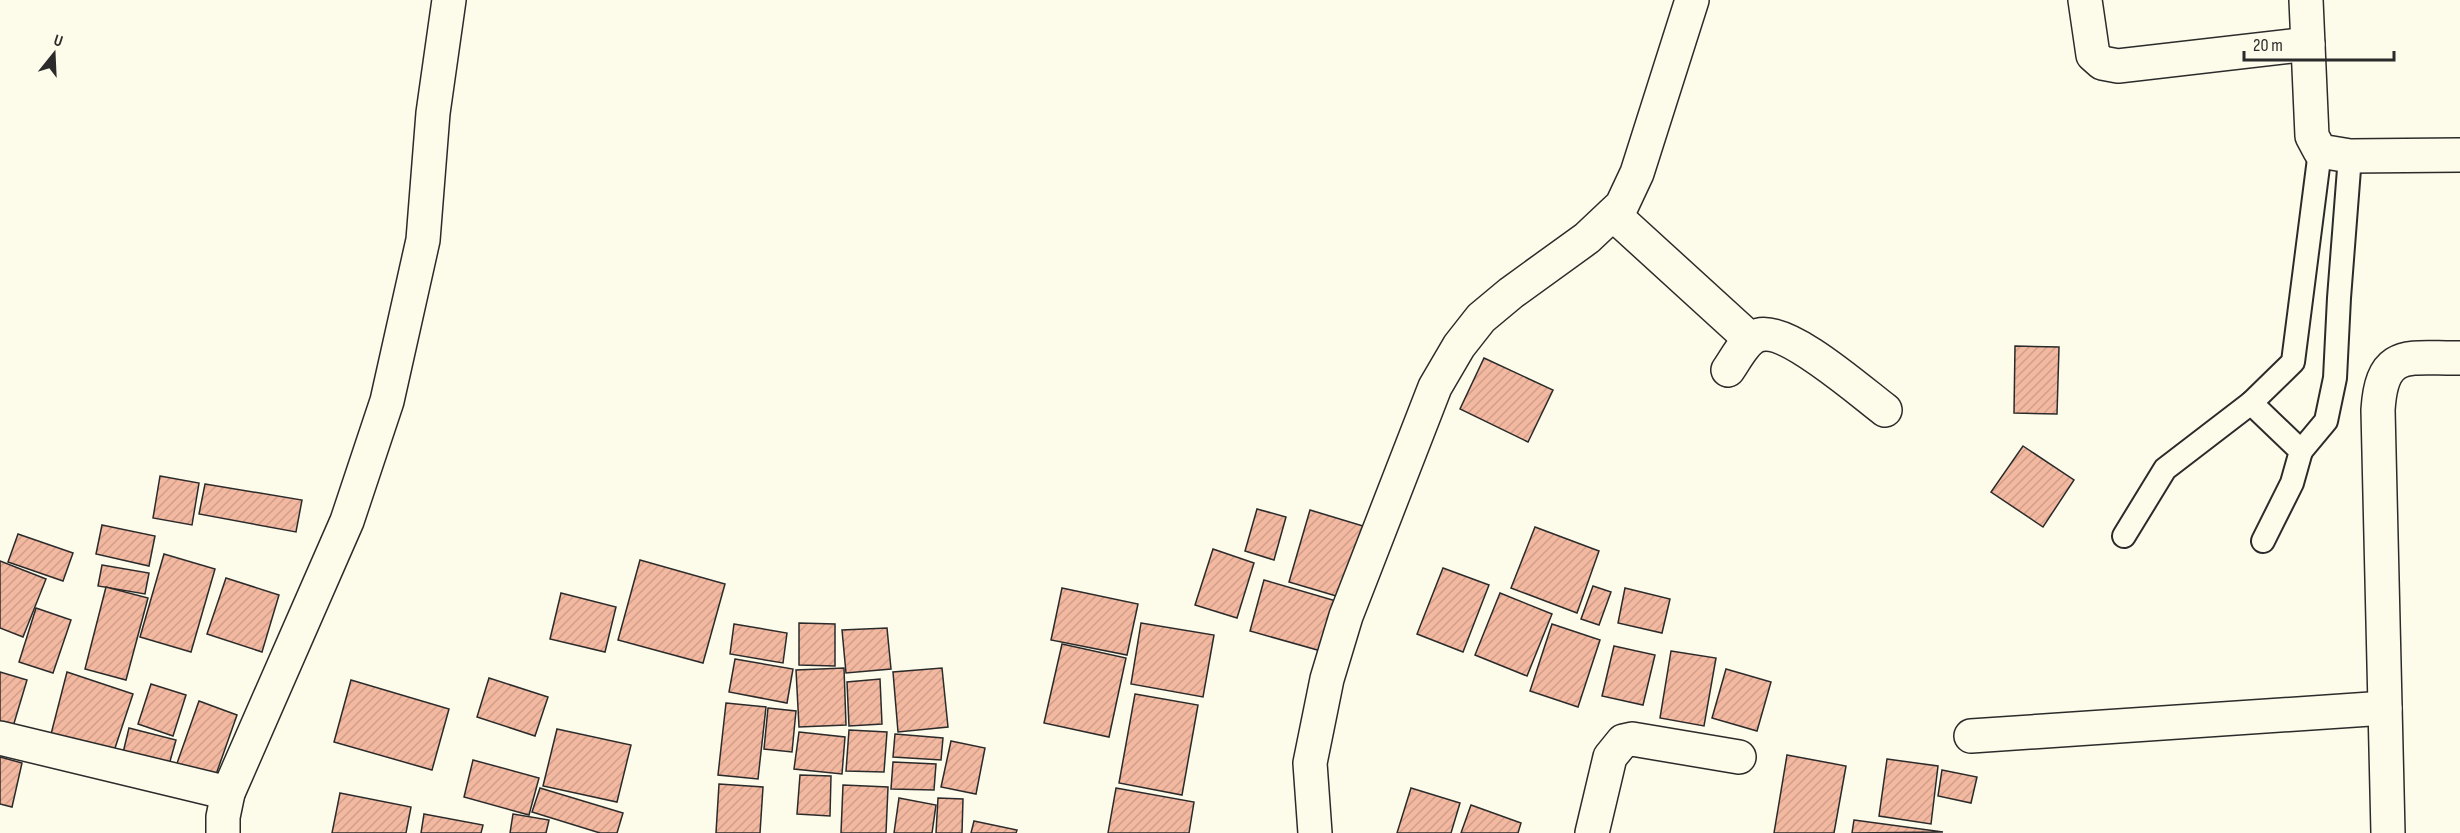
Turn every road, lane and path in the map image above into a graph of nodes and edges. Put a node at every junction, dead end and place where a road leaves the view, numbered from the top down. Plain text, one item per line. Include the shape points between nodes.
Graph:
1 (449, 0) edge
2 (1692, 0) edge
3 (2085, 0) edge
4 (2306, 0) edge
5 (2308, 44) junction
6 (2335, 154) junction
7 (2460, 155) edge
8 (1613, 214) junction
9 (1750, 339) junction
10 (2460, 358) edge
11 (1728, 370) dead end
12 (2251, 403) junction
13 (1886, 410) dead end
14 (2301, 451) junction
15 (2124, 536) dead end
16 (2263, 541) dead end
17 (2385, 708) junction
18 (1971, 736) dead end
19 (0, 738) edge
20 (1739, 757) dead end
21 (228, 793) junction
22 (223, 833) edge
23 (1315, 833) edge
24 (1592, 833) edge
25 (2388, 833) edge

1 - 21 street via 433,113 423,240 387,401 347,521
2 - 8 street via 1637,173
3 - 5 street via 2092,55 2102,63 2118,66
4 - 5 street
5 - 6 street via 2312,136
6 - 7 street
6 - 12 lane via 2293,362
6 - 14 lane via 2339,298 2335,378 2326,421
8 - 9 street
8 - 23 street via 1481,318 1459,346 1436,387 1346,616 1327,679 1310,763
9 - 11 street
9 - 13 street via 1772,334 1784,338
10 - 17 street via 2401,359 2388,370 2379,387
12 - 14 lane
12 - 15 lane via 2165,469
14 - 16 lane via 2292,483
17 - 18 street
17 - 25 street
19 - 21 street
20 - 24 street via 1632,739 1623,741 1610,757
21 - 22 street

